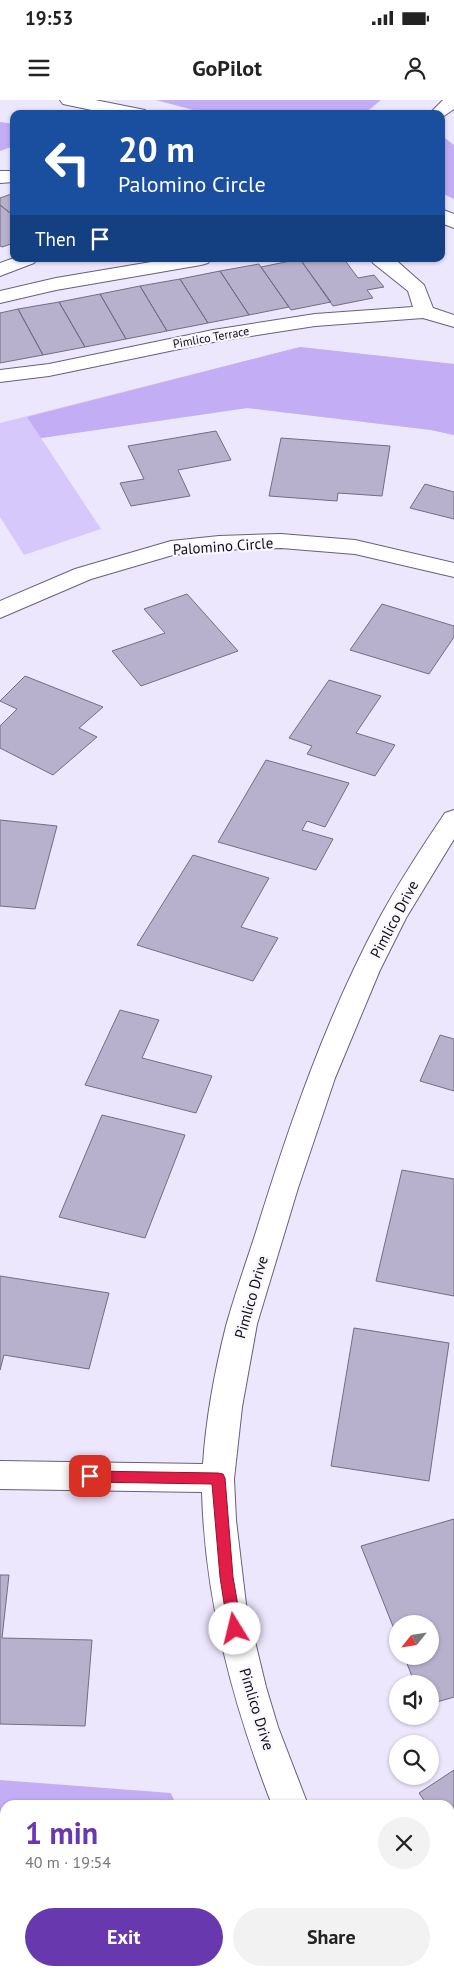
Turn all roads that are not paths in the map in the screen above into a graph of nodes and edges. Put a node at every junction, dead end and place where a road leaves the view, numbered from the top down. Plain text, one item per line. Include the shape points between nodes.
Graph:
1 (69, 100) edge
2 (453, 100) edge
3 (119, 110) edge
4 (442, 110) edge
5 (20, 262) edge
6 (174, 262) edge
7 (385, 262) edge
8 (0, 270) edge
9 (0, 297) edge
10 (424, 312) junction
11 (454, 321) edge
12 (0, 376) edge
13 (454, 570) edge
14 (0, 611) edge
15 (454, 819) edge
16 (0, 1475) edge
17 (218, 1478) junction
18 (288, 1800) edge

1 - 3 street
2 - 4 street
5 - 8 street
6 - 9 street
7 - 10 street via 417,289
10 - 11 street, Pimlico Terrace
10 - 12 street, Pimlico Terrace via 315,320 213,336 49,370
13 - 14 street, Palomino Circle via 355,547 281,541 219,543 171,548 83,574
15 - 17 street, Pimlico Drive via 390,923 343,1022 321,1080 242,1326 222,1431
16 - 17 street
17 - 18 street, Pimlico Drive via 226,1577 237,1639 257,1716

